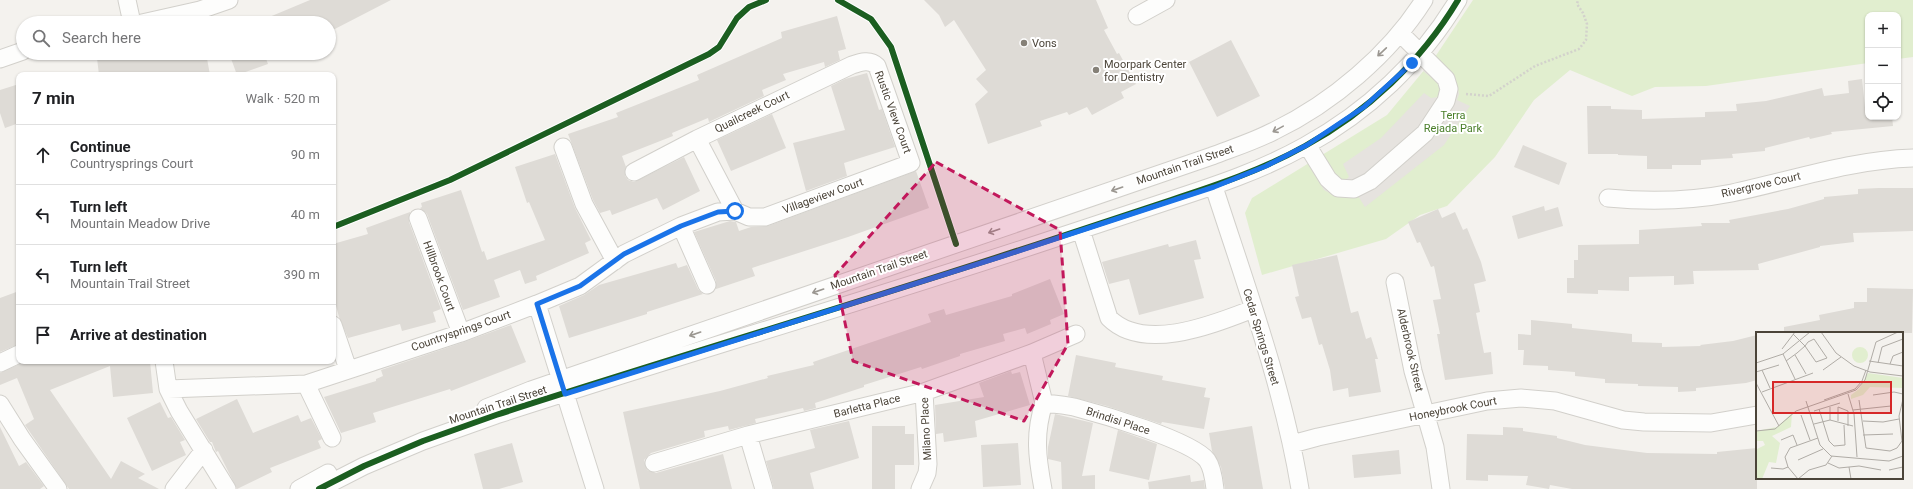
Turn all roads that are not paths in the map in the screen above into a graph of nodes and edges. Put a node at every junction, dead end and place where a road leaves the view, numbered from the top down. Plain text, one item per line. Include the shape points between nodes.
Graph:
1 (127, 0) edge
2 (229, 0) edge
3 (1166, 0) edge
4 (1424, 0) edge
5 (1458, 0) edge
6 (130, 16) edge
7 (173, 16) edge
8 (1137, 16) dead end
9 (1400, 32) junction
10 (16, 53) edge
11 (1420, 53) junction
12 (0, 59) edge
13 (873, 62) joint
14 (697, 138) junction
15 (1307, 145) junction
16 (563, 147) dead end
17 (1913, 158) edge
18 (911, 163) joint
19 (634, 172) dead end
20 (1214, 187) junction
21 (1608, 198) dead end
22 (735, 211) junction
23 (418, 218) dead end
24 (681, 226) junction
25 (1081, 230) junction
26 (615, 261) junction
27 (1395, 282) dead end
28 (707, 285) dead end
29 (537, 304) junction
30 (1253, 310) junction
31 (461, 333) junction
32 (336, 334) edge
33 (1076, 334) dead end
34 (1032, 353) junction
35 (16, 355) edge
36 (0, 363) edge
37 (164, 364) edge
38 (348, 369) junction
39 (306, 384) junction
40 (562, 387) junction
41 (168, 389) junction
42 (924, 392) junction
43 (1044, 403) junction
44 (0, 404) edge
45 (1426, 414) junction
46 (1756, 415) edge
47 (748, 435) junction
48 (332, 438) dead end
49 (1292, 444) junction
50 (204, 450) junction
51 (654, 463) dead end
52 (58, 489) edge
53 (174, 489) edge
54 (227, 489) edge
55 (299, 489) edge
56 (319, 489) edge
57 (594, 489) edge
58 (764, 489) edge
59 (920, 489) edge
60 (1043, 489) edge
61 (1215, 489) edge
62 (1300, 489) edge
63 (1441, 489) edge

1 - 6 street
2 - 7 street
3 - 8 street
4 - 9 street, Mountain Trail Street
5 - 11 street, Mountain Trail Street
9 - 11 street
9 -> 40 street, Mountain Trail Street via 1391,44 1326,100 1274,131 1212,156
10 - 12 street
11 - 15 street, Mountain Trail Street via 1364,107
11 - 15 street via 1446,79 1449,89 1446,101 1425,133 1370,181 1354,189 1338,188 1328,179
13 - 14 street, Quailcreek Court via 852,65
13 - 18 street, Rustic View Court via 877,66
14 - 19 street, Quailcreek Court
14 - 22 street
15 - 20 street, Mountain Trail Street via 1266,166
16 - 26 street via 584,204
17 - 21 street, Rivergrove Court via 1862,162 1705,197 1646,201
18 - 22 street, Villageview Court via 765,217 749,217
20 - 25 street, Mountain Trail Street
20 - 30 street, Cedar Springs Street
22 - 24 street, Countrysprings Court via 718,212
23 - 31 street, Hillbrook Court
24 - 26 street, Countrysprings Court
24 - 28 street
25 - 30 street via 1109,318 1116,324 1135,332 1171,334 1206,327
25 - 40 street, Mountain Trail Street
26 - 29 street, Countrysprings Court via 580,286
27 - 45 street, Alderbrook Street via 1413,371
29 - 31 street, Countrysprings Court
29 - 40 street
30 - 49 street, Cedar Springs Street
31 - 38 street, Countrysprings Court
32 - 38 street
33 - 34 street, Barletta Place
34 - 42 street, Barletta Place
34 - 43 street
35 - 36 street
37 - 41 street
38 - 39 street, Countrysprings Court
39 - 41 street, Countrysprings Court
39 - 48 street
40 - 55 street, Mountain Trail Street via 530,390 384,448
40 - 56 street, Mountain Trail Street via 423,440
40 - 57 street
41 - 50 street
42 - 47 street, Barletta Place
42 - 59 street, Milano Place via 928,464
43 - 60 street via 1037,429
43 - 61 street, Brindisi Place via 1073,407 1138,426 1196,451 1207,460
44 - 52 street via 22,440
45 - 46 street, Honeybrook Court via 1487,401 1521,398 1555,401 1624,420 1644,422 1711,423
45 - 49 street, Honeybrook Court
45 - 63 street, Alderbrook Street via 1435,447
47 - 51 street, Barletta Place
47 - 58 street
49 - 62 street, Cedar Springs Street
50 - 53 street
50 - 54 street

